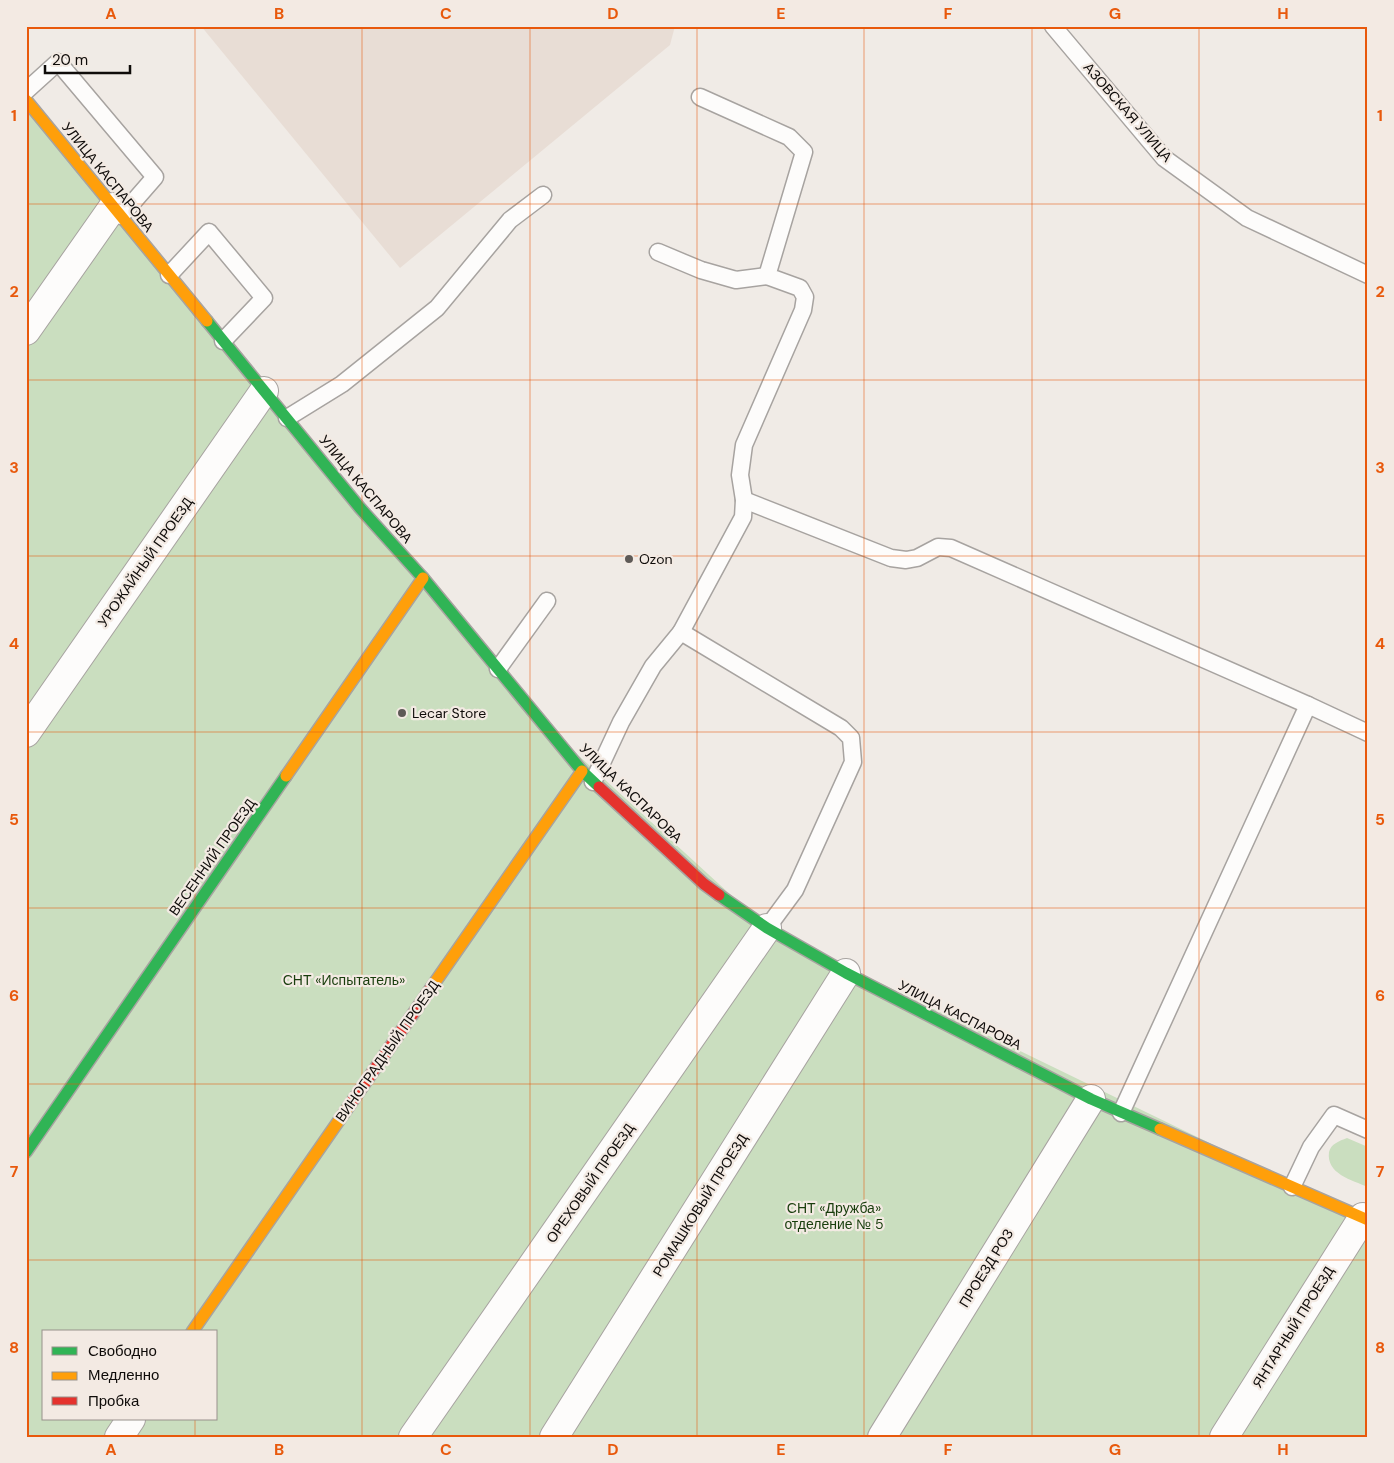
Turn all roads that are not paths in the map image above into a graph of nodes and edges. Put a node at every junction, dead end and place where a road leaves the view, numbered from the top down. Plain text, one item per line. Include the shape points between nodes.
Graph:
1 (1053, 26) edge
2 (26, 92) edge
3 (700, 97) dead end
4 (26, 100) edge
5 (543, 194) dead end
6 (117, 212) junction
7 (658, 252) dead end
8 (169, 275) junction
9 (1368, 275) edge
10 (767, 276) junction
11 (26, 331) edge
12 (223, 341) junction
13 (264, 391) junction
14 (287, 418) junction
15 (744, 500) junction
16 (423, 578) junction
17 (547, 601) dead end
18 (681, 632) junction
19 (498, 669) junction
20 (1308, 705) junction
21 (26, 733) edge
22 (1368, 733) edge
23 (588, 776) junction
24 (767, 928) junction
25 (846, 973) junction
26 (1091, 1099) junction
27 (1122, 1113) junction
28 (1368, 1130) edge
29 (26, 1152) edge
30 (1292, 1187) junction
31 (1365, 1219) edge
32 (193, 1330) edge
33 (130, 1420) edge
34 (119, 1437) edge
35 (413, 1437) edge
36 (554, 1437) edge
37 (882, 1437) edge
38 (1224, 1437) edge

1 - 9 lane, АЗОВСКАЯ УЛИЦА via 1164,158 1247,218
2 - 6 lane via 58,62 155,177
3 - 10 lane via 789,138 804,152
4 - 6 main road, УЛИЦА КАСПАРОВА
5 - 14 lane via 510,220 437,308 342,384
6 - 8 main road, УЛИЦА КАСПАРОВА
6 - 11 street
7 - 10 lane via 736,280
8 - 12 main road, УЛИЦА КАСПАРОВА
8 - 12 lane via 209,232 264,298
10 - 15 lane via 800,288 805,297 803,310 744,445 740,475
12 - 13 main road, УЛИЦА КАСПАРОВА
13 - 14 main road, УЛИЦА КАСПАРОВА
13 - 21 street, УРОЖАЙНЫЙ ПРОЕЗД
14 - 16 main road, УЛИЦА КАСПАРОВА via 360,508
15 - 18 lane via 743,517
15 - 20 lane via 891,558 906,560 938,547 952,548
16 - 19 main road, УЛИЦА КАСПАРОВА
16 - 29 main road, ВЕСЕННИЙ ПРОЕЗД
17 - 19 lane
18 - 23 lane via 653,666
18 - 24 lane via 841,728 851,738 853,762 795,890
19 - 23 main road, УЛИЦА КАСПАРОВА
20 - 22 lane
20 - 27 lane
23 - 24 main road, УЛИЦА КАСПАРОВА via 704,884
23 - 32 main road, ВИНОГРАДНЫЙ ПРОЕЗД
24 - 25 main road, УЛИЦА КАСПАРОВА
24 - 35 street, ОРЕХОВЫЙ ПРОЕЗД
25 - 26 main road, УЛИЦА КАСПАРОВА
25 - 36 street, РОМАШКОВЫЙ ПРОЕЗД
26 - 27 main road, УЛИЦА КАСПАРОВА
26 - 37 street, ПРОЕЗД РОЗ
27 - 30 main road, УЛИЦА КАСПАРОВА
28 - 30 lane via 1334,1116 1311,1147
30 - 31 main road, УЛИЦА КАСПАРОВА
31 - 38 street, ЯНТАРНЫЙ ПРОЕЗД
33 - 34 street

